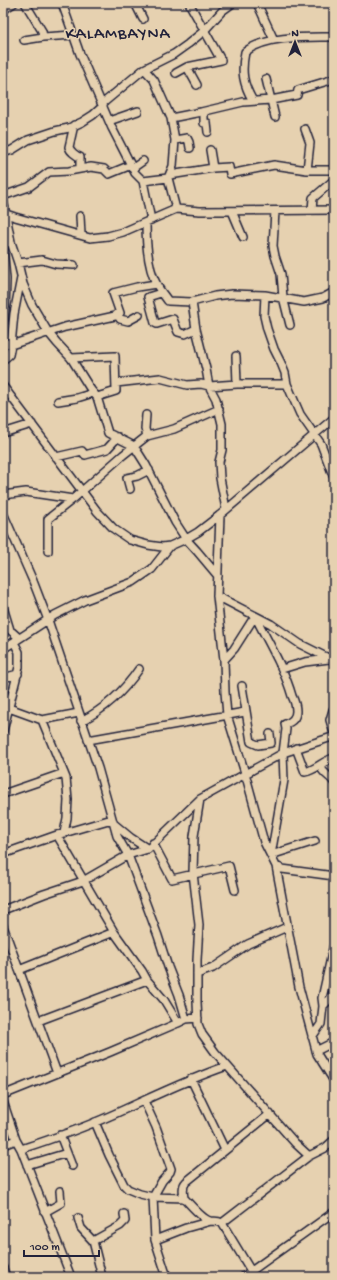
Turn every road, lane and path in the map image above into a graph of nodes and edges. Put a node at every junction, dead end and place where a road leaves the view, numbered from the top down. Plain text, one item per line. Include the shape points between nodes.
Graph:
1 (14, 3) edge
2 (25, 3) edge
3 (62, 3) edge
4 (135, 3) edge
5 (190, 3) edge
6 (233, 3) edge
7 (257, 3) edge
8 (3, 12) edge
9 (143, 19) dead end
10 (204, 31) junction
11 (73, 35) junction
12 (43, 37) junction
13 (334, 37) edge
14 (24, 40) dead end
15 (274, 40) junction
16 (186, 67) junction
17 (144, 69) junction
18 (176, 73) dead end
19 (266, 79) dead end
20 (334, 79) edge
21 (197, 85) dead end
22 (271, 100) junction
23 (253, 101) junction
24 (102, 105) junction
25 (138, 112) dead end
26 (204, 112) junction
27 (275, 117) dead end
28 (170, 118) junction
29 (109, 121) junction
30 (74, 125) junction
31 (305, 129) dead end
32 (208, 132) dead end
33 (176, 140) junction
34 (190, 148) dead end
35 (210, 150) dead end
36 (3, 153) edge
37 (143, 161) dead end
38 (132, 167) junction
39 (213, 168) junction
40 (80, 169) junction
41 (307, 170) junction
42 (334, 170) edge
43 (169, 176) junction
44 (334, 180) edge
45 (142, 181) junction
46 (3, 197) edge
47 (176, 209) junction
48 (232, 210) junction
49 (275, 210) junction
50 (312, 210) junction
51 (334, 210) edge
52 (5, 213) edge
53 (80, 216) dead end
54 (148, 221) junction
55 (8, 235) edge
56 (81, 235) junction
57 (243, 236) dead end
58 (18, 264) junction
59 (74, 265) dead end
60 (21, 278) junction
61 (156, 284) junction
62 (334, 292) edge
63 (161, 293) junction
64 (265, 295) junction
65 (283, 297) junction
66 (192, 302) junction
67 (117, 314) junction
68 (139, 315) dead end
69 (3, 322) edge
70 (290, 325) dead end
71 (196, 329) junction
72 (48, 332) junction
73 (6, 343) edge
74 (236, 356) dead end
75 (71, 358) junction
76 (3, 360) edge
77 (116, 383) junction
78 (237, 384) junction
79 (287, 384) junction
80 (3, 386) edge
81 (209, 386) junction
82 (95, 395) junction
83 (58, 401) dead end
84 (218, 409) junction
85 (146, 415) dead end
86 (334, 418) edge
87 (32, 424) junction
88 (3, 433) edge
89 (315, 434) junction
90 (148, 436) junction
91 (118, 437) junction
92 (134, 446) junction
93 (56, 457) junction
94 (149, 470) junction
95 (333, 474) edge
96 (130, 489) dead end
97 (82, 492) junction
98 (3, 495) edge
99 (73, 499) junction
100 (226, 509) junction
101 (3, 513) edge
102 (220, 515) junction
103 (186, 539) junction
104 (170, 546) junction
105 (48, 551) dead end
106 (218, 576) junction
107 (217, 596) junction
108 (3, 607) edge
109 (255, 616) junction
110 (48, 620) junction
111 (6, 624) edge
112 (16, 640) junction
113 (3, 648) edge
114 (332, 658) edge
115 (224, 660) junction
116 (139, 669) dead end
117 (282, 669) junction
118 (18, 674) junction
119 (3, 678) edge
120 (242, 686) dead end
121 (3, 690) edge
122 (9, 708) junction
123 (333, 710) edge
124 (245, 712) junction
125 (228, 716) junction
126 (80, 717) junction
127 (42, 720) junction
128 (3, 731) edge
129 (333, 732) edge
130 (270, 734) dead end
131 (88, 740) junction
132 (334, 745) edge
133 (296, 748) junction
134 (282, 752) junction
135 (333, 756) edge
136 (320, 766) junction
137 (64, 773) junction
138 (246, 773) junction
139 (334, 782) edge
140 (3, 794) edge
141 (200, 798) junction
142 (113, 821) junction
143 (60, 834) junction
144 (315, 840) dead end
145 (151, 846) junction
146 (3, 854) edge
147 (128, 855) junction
148 (272, 855) junction
149 (276, 866) junction
150 (193, 874) junction
151 (334, 876) edge
152 (83, 881) junction
153 (236, 890) dead end
154 (3, 910) edge
155 (3, 926) edge
156 (288, 927) junction
157 (114, 932) junction
158 (334, 944) edge
159 (19, 970) junction
160 (197, 974) junction
161 (147, 980) junction
162 (334, 992) edge
163 (323, 1006) junction
164 (198, 1018) junction
165 (186, 1019) junction
166 (38, 1021) junction
167 (178, 1024) junction
168 (312, 1037) junction
169 (334, 1042) edge
170 (316, 1051) junction
171 (227, 1066) junction
172 (57, 1073) junction
173 (190, 1079) junction
174 (334, 1081) edge
175 (3, 1095) edge
176 (3, 1101) edge
177 (144, 1101) junction
178 (270, 1114) junction
179 (95, 1122) junction
180 (60, 1135) junction
181 (16, 1140) junction
182 (334, 1140) edge
183 (3, 1145) edge
184 (21, 1149) junction
185 (225, 1150) junction
186 (67, 1152) junction
187 (309, 1156) junction
188 (27, 1165) junction
189 (72, 1166) dead end
190 (60, 1191) dead end
191 (153, 1197) junction
192 (184, 1198) junction
193 (45, 1212) junction
194 (334, 1212) edge
195 (124, 1214) dead end
196 (78, 1218) dead end
197 (211, 1221) junction
198 (222, 1223) junction
199 (155, 1240) junction
200 (93, 1241) junction
201 (251, 1271) junction
202 (71, 1277) edge
203 (102, 1277) edge
204 (167, 1277) edge
205 (243, 1277) edge

1 - 8 street
2 - 12 street
3 - 11 street
4 - 9 street
5 - 10 street
6 - 10 street
7 - 15 street
10 - 16 street via 221,60
10 - 17 street via 174,54
11 - 12 street
11 - 24 street
12 - 14 street
13 - 15 street
15 - 23 street via 254,46 245,52 243,73 246,88
16 - 18 street
16 - 21 street
17 - 24 street
17 - 28 street via 154,80
19 - 22 street
20 - 22 street via 298,90 297,95
22 - 23 street
22 - 27 street
23 - 26 street
24 - 29 street
24 - 30 street via 93,115
25 - 29 street
26 - 28 street
26 - 32 street via 204,123 207,123
28 - 33 street
29 - 38 street
30 - 36 street via 28,140
30 - 40 street via 69,149 80,157
31 - 41 street via 310,143
33 - 34 street via 187,138
33 - 43 street via 173,166
35 - 39 street
37 - 38 street
38 - 40 street via 109,174 104,169
38 - 45 street
39 - 41 street via 229,167 230,174 274,165
39 - 43 street
40 - 46 street via 50,172 29,186
41 - 42 street
43 - 45 street
43 - 47 street
44 - 50 street via 313,198
45 - 54 street
46 - 52 street
47 - 48 street
47 - 54 street
48 - 49 street
48 - 57 street
49 - 50 street
49 - 65 street via 273,246 281,274
50 - 51 street
52 - 55 street
52 - 56 street
53 - 56 street
54 - 56 street via 108,236 90,238
54 - 61 street via 148,249
55 - 58 street
55 - 69 street via 3,247 6,279
58 - 59 street via 42,260
58 - 60 street
60 - 72 street via 32,305
60 - 73 street
61 - 63 street
61 - 67 street via 114,293 120,313
62 - 65 street via 323,298 304,302
63 - 66 street via 168,301
63 - 71 street via 148,298 155,322 157,324 173,319 176,330 185,334
64 - 65 street
64 - 66 street via 232,294
64 - 79 street via 266,329 282,363
65 - 70 street
66 - 71 street
67 - 68 street via 120,319 128,321
67 - 72 street
71 - 81 street
72 - 73 street
72 - 75 street
73 - 76 street via 9,355
74 - 78 street
75 - 77 street via 115,356
75 - 82 street
77 - 81 street via 160,378 187,385
77 - 82 street via 115,393
78 - 79 street
78 - 81 street
79 - 89 street via 300,414
80 - 87 street
81 - 84 street
82 - 83 street
82 - 91 street via 108,433
84 - 90 street via 174,429
84 - 100 street via 222,424 220,478
85 - 90 street via 145,428
86 - 89 street
87 - 88 street
87 - 93 street
89 - 95 street
89 - 100 street
90 - 92 street
91 - 92 street
91 - 93 street via 107,449 85,455 82,450
92 - 94 street
92 - 97 street
93 - 97 street
94 - 96 street via 127,478
94 - 103 street
97 - 99 street
97 - 104 street via 114,529 130,540 148,545
98 - 99 street via 26,492
99 - 105 street via 48,519
100 - 102 street
101 - 110 street
102 - 103 street
102 - 106 street
103 - 104 street
103 - 106 street
104 - 110 street via 152,569 133,582 84,600
106 - 107 street
107 - 109 street
107 - 115 street
108 - 111 street
109 - 114 street via 300,644
109 - 115 street
109 - 117 street
110 - 112 street
110 - 126 street
111 - 112 street
112 - 113 street
112 - 118 street via 19,652
114 - 117 street via 304,662
115 - 125 street
116 - 126 street via 110,702 95,714
117 - 134 street via 296,712 294,719 285,724
118 - 119 street
118 - 122 street
120 - 124 street
121 - 122 street
122 - 127 street
122 - 128 street
123 - 129 street via 330,720
124 - 125 street
124 - 130 street via 251,742 258,745 271,743
125 - 131 street
125 - 138 street
126 - 127 street
126 - 131 street
127 - 137 street
129 - 132 street
129 - 133 street
131 - 142 street
133 - 134 street
133 - 136 street via 305,772 313,771
134 - 138 street
134 - 148 street via 284,780
135 - 136 street
136 - 139 street via 323,773
137 - 140 street
137 - 143 street via 68,800 66,818
138 - 141 street
138 - 148 street via 264,842
141 - 145 street
141 - 150 street via 194,836
142 - 143 street
142 - 145 street via 131,838
142 - 147 street via 117,836
143 - 146 street
143 - 152 street
144 - 148 street
145 - 147 street
145 - 150 street via 172,879
147 - 152 street
147 - 165 street
148 - 149 street
149 - 151 street
149 - 156 street
150 - 153 street via 229,866
150 - 160 street via 199,925
152 - 154 street
152 - 157 street
155 - 159 street
156 - 160 street via 248,944 213,968
156 - 168 street via 299,987
157 - 159 street
157 - 161 street
158 - 163 street via 322,998
159 - 166 street
160 - 164 street
161 - 166 street
161 - 167 street via 164,1000
162 - 163 street
163 - 168 street via 322,1024
164 - 165 street
164 - 171 street via 202,1034
165 - 167 street
166 - 172 street
167 - 172 street
168 - 170 street
169 - 170 street
170 - 174 street
171 - 173 street
171 - 178 street
172 - 175 street
173 - 177 street
173 - 185 street
176 - 181 street
177 - 179 street
177 - 191 street via 171,1169
178 - 185 street
178 - 187 street
179 - 180 street
179 - 191 street via 124,1186 131,1191
180 - 184 street
180 - 186 street
181 - 183 street
181 - 184 street
182 - 187 street via 326,1148
184 - 188 street
185 - 192 street via 184,1184
186 - 188 street
186 - 189 street
187 - 198 street
188 - 193 street
190 - 193 street via 61,1203
191 - 192 street
191 - 199 street
192 - 197 street
193 - 202 street
194 - 201 street
195 - 200 street via 125,1221 120,1226
196 - 200 street via 81,1228
197 - 198 street via 217,1220
197 - 199 street
198 - 201 street
199 - 204 street
200 - 203 street
201 - 205 street

